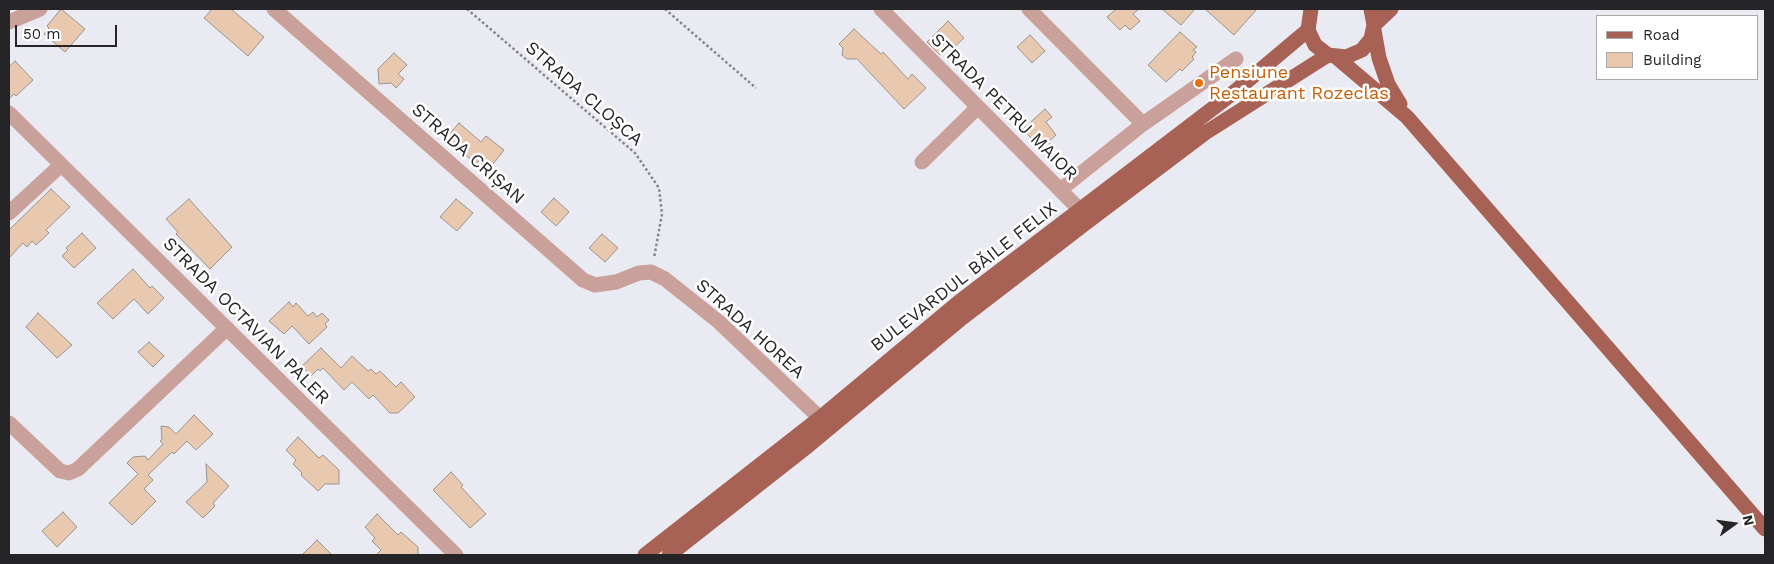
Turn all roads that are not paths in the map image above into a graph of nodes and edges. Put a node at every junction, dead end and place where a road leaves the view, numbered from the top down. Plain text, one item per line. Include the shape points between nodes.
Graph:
1 (40, 9) edge
2 (274, 9) edge
3 (881, 9) edge
4 (1029, 9) edge
5 (1311, 9) edge
6 (1371, 9) edge
7 (1391, 9) edge
8 (9, 22) edge
9 (1374, 27) junction
10 (1308, 30) junction
11 (1332, 55) junction
12 (1236, 59) dead end
13 (978, 107) junction
14 (9, 113) edge
15 (1406, 118) junction
16 (1143, 124) junction
17 (922, 162) dead end
18 (61, 164) junction
19 (1060, 190) junction
20 (1079, 209) junction
21 (9, 213) edge
22 (652, 272) joint
23 (227, 328) junction
24 (820, 418) junction
25 (9, 423) edge
26 (1765, 529) edge
27 (456, 555) edge
28 (645, 555) edge
29 (669, 555) edge

1 - 8 street
2 - 22 street, STRADA CRIȘAN via 583,280 595,285
3 - 13 street, STRADA PETRU MAIOR
4 - 16 street
5 - 10 main road
6 - 9 main road
7 - 9 main road
9 - 11 main road via 1371,39 1362,50 1346,57
9 - 15 main road via 1379,58 1388,84
10 - 11 main road via 1315,45
10 - 20 main road, BULEVARDUL BĂILE FELIX via 1233,93
11 - 15 main road
11 - 29 main road, BULEVARDUL BĂILE FELIX via 1205,133 962,318 809,445
12 - 16 street
13 - 17 street
13 - 19 street, STRADA PETRU MAIOR
14 - 18 street, STRADA OCTAVIAN PALER
15 - 26 main road
16 - 19 street
18 - 21 street
18 - 23 street, STRADA OCTAVIAN PALER
19 - 20 street, STRADA PETRU MAIOR
20 - 24 main road, BULEVARDUL BĂILE FELIX via 959,302
22 - 24 street, STRADA HOREA via 719,322
23 - 25 street via 78,469 69,473 60,471
23 - 27 street, STRADA OCTAVIAN PALER
24 - 28 main road, BULEVARDUL BĂILE FELIX

